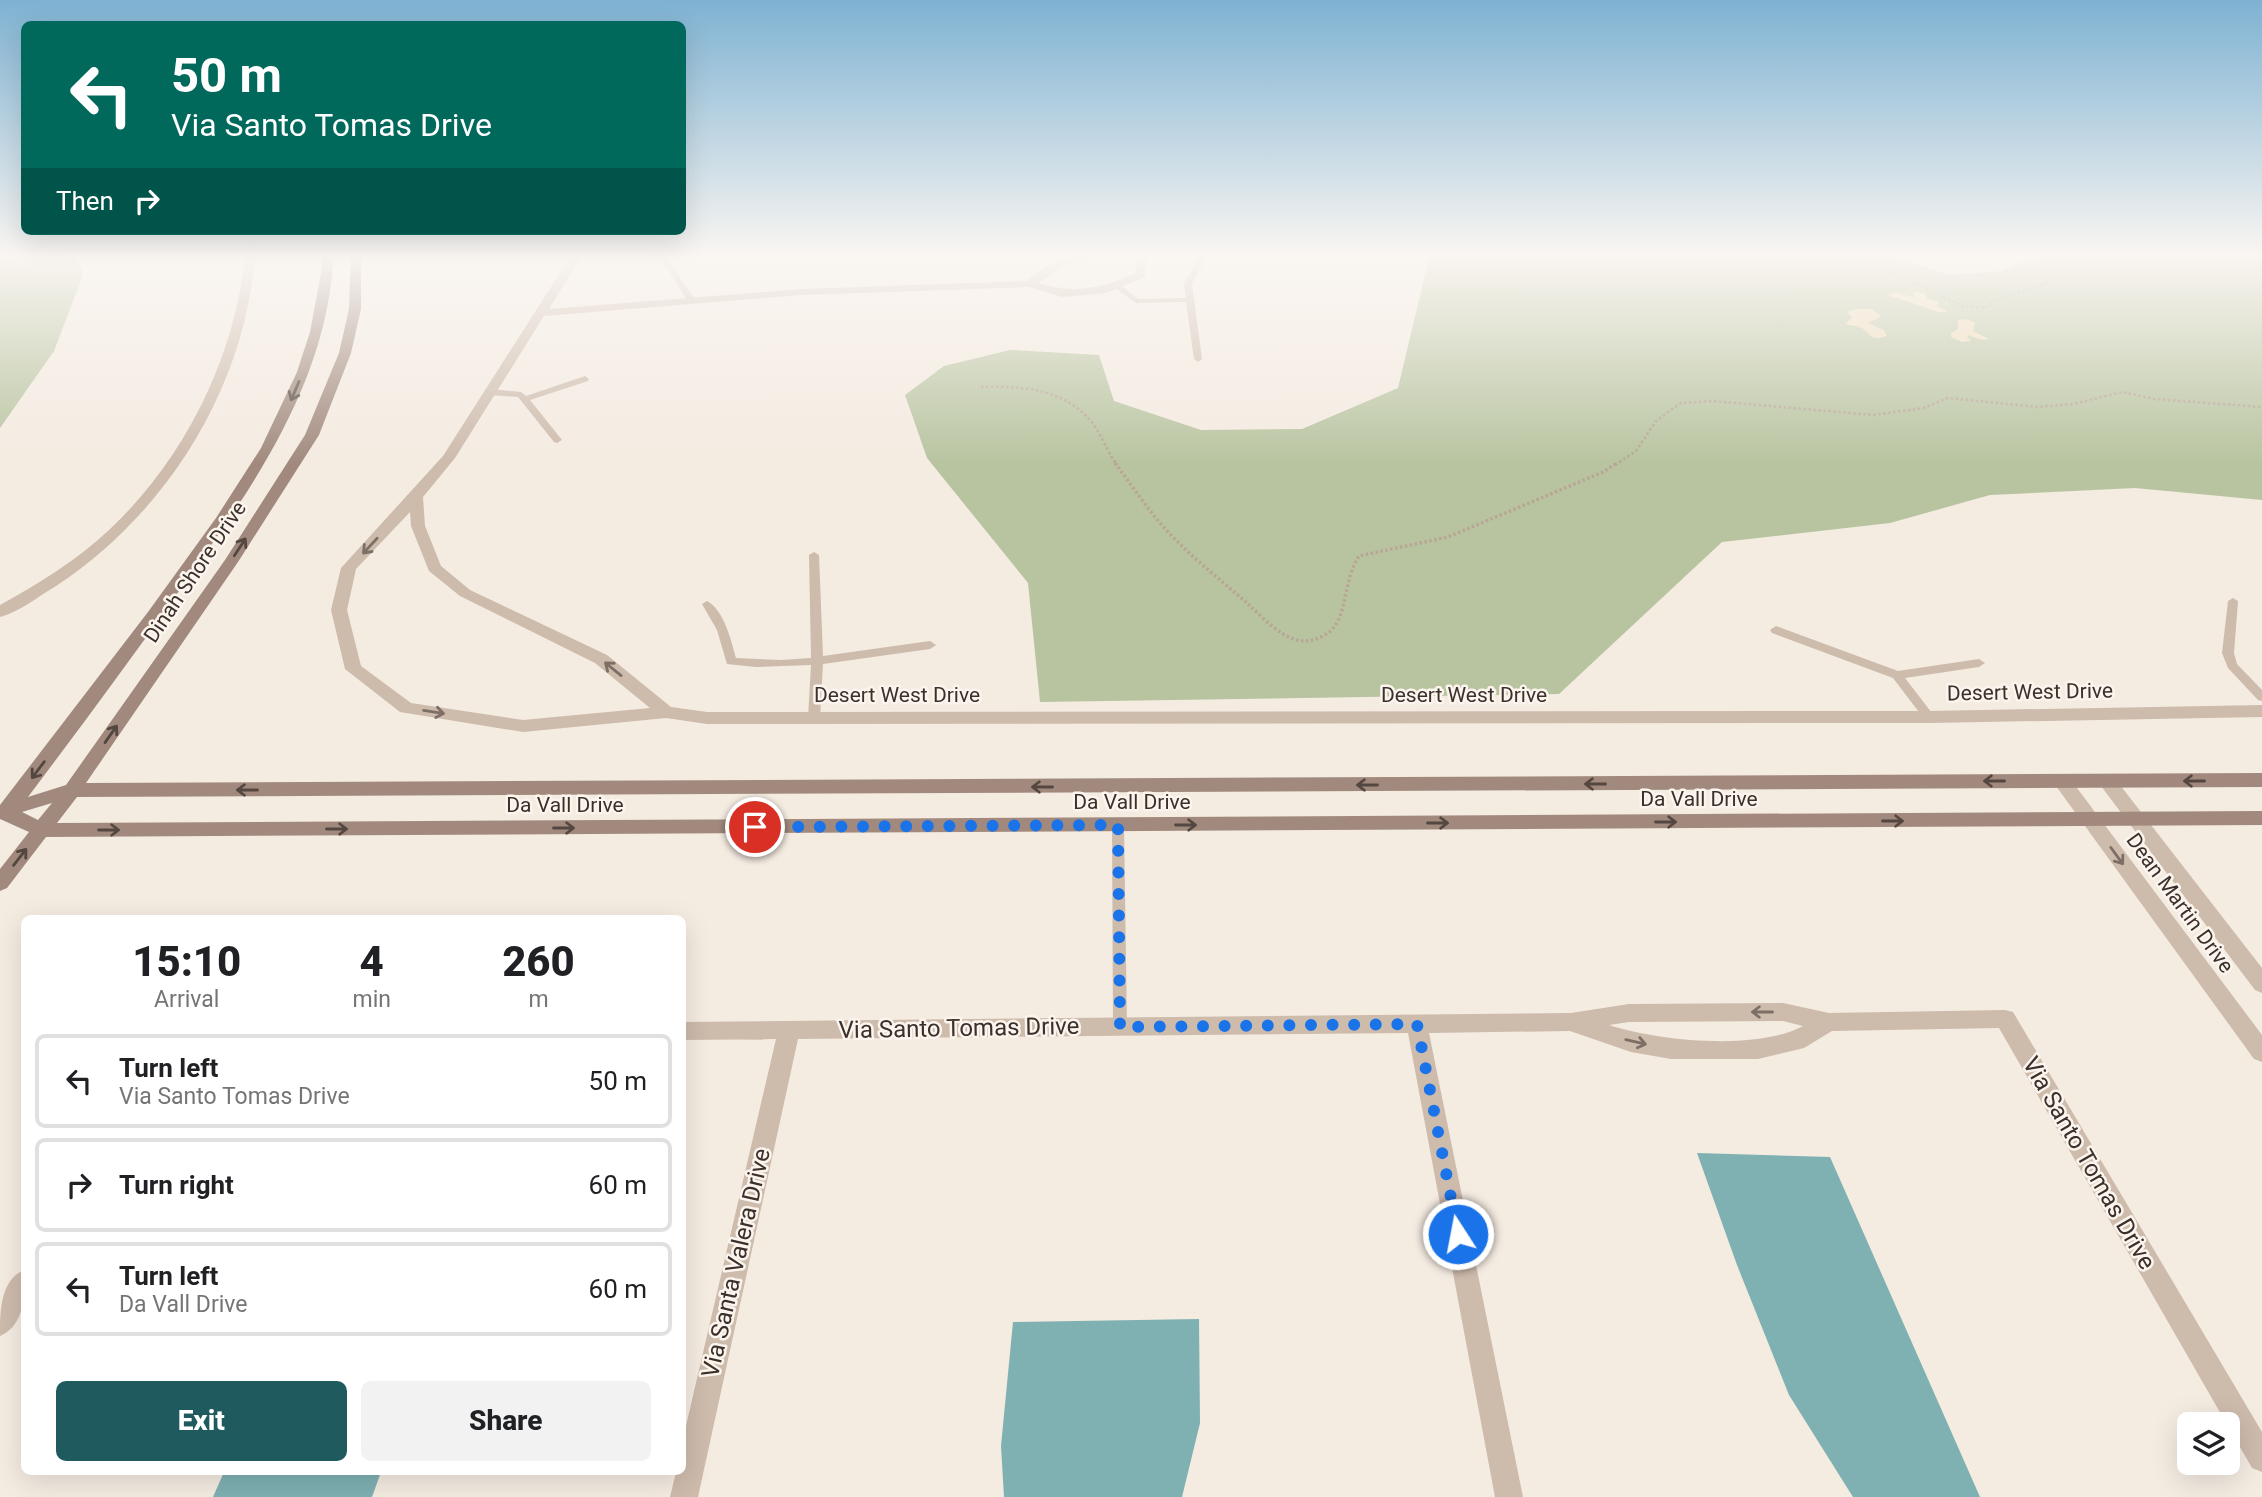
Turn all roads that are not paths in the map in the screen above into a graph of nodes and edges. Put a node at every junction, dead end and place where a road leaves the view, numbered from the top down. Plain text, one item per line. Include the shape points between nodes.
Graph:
1 (241, 324) edge
2 (317, 324) edge
3 (352, 324) edge
4 (532, 324) edge
5 (1193, 324) edge
6 (1198, 359) dead end
7 (585, 379) dead end
8 (490, 392) junction
9 (525, 399) junction
10 (557, 440) dead end
11 (416, 497) junction
12 (814, 555) dead end
13 (2233, 601) dead end
14 (707, 604) dead end
15 (0, 612) edge
16 (1776, 630) dead end
17 (930, 645) dead end
18 (817, 662) junction
19 (1979, 663) dead end
20 (1897, 675) junction
21 (2262, 697) edge
22 (2262, 711) edge
23 (666, 712) junction
24 (1929, 717) junction
25 (814, 718) junction
26 (2262, 780) edge
27 (2062, 781) junction
28 (2107, 781) junction
29 (72, 790) junction
30 (2, 814) edge
31 (2262, 818) edge
32 (2137, 819) junction
33 (2090, 820) junction
34 (1118, 825) junction
35 (41, 830) junction
36 (0, 883) edge
37 (2262, 984) edge
38 (1571, 1022) junction
39 (1829, 1022) junction
40 (1417, 1024) junction
41 (1120, 1027) junction
42 (789, 1030) junction
43 (686, 1031) edge
44 (2262, 1052) edge
45 (21, 1287) edge
46 (0, 1323) edge
47 (2262, 1458) edge
48 (684, 1497) edge
49 (1509, 1497) edge

1 - 15 street via 209,401 144,502 106,540
2 -> 30 main road, Dinah Shore Drive via 308,361 280,426 221,522
29 -> 3 main road, Dinah Shore Drive via 231,562 312,435
4 - 8 street, Desert West Drive
5 - 6 lane
7 - 9 lane
8 - 9 lane
8 - 11 street, Desert West Drive
9 - 10 lane
23 -> 11 street via 601,660 465,593 434,568 418,526
11 -> 23 street, Desert West Drive via 349,568 339,610 353,668 406,708 523,726
12 - 18 lane
13 - 21 lane via 2228,653 2232,665
14 - 18 lane via 723,630 731,661 765,666
16 - 20 lane
17 - 18 lane
18 - 25 lane
19 - 20 lane
20 - 24 lane
22 - 24 street, Desert West Drive
23 - 25 street, Desert West Drive via 707,718
24 - 25 street, Desert West Drive
26 -> 28 main road, Da Vall Drive
27 - 28 main road, Da Vall Drive
27 -> 29 main road, Da Vall Drive
27 - 33 street, Dean Martin Drive
28 - 32 street, Dean Martin Drive
29 - 30 main road, Da Vall Drive
29 - 35 main road, Dinah Shore Drive
30 - 35 main road, Da Vall Drive
31 - 32 main road, Da Vall Drive
32 - 33 main road, Da Vall Drive
32 - 37 street, Dean Martin Drive
34 -> 33 main road, Da Vall Drive
33 -> 44 street, Dean Martin Drive
35 -> 34 main road, Da Vall Drive
34 - 41 lane
36 -> 35 main road, Dinah Shore Drive
39 -> 38 street, Via Santo Tomas Drive via 1770,1012 1629,1013
38 -> 39 street, Via Santo Tomas Drive via 1631,1042 1671,1049 1758,1049 1796,1041
38 - 40 street, Via Santo Tomas Drive
39 - 47 street, Via Santo Tomas Drive via 2005,1019
40 - 41 street, Via Santo Tomas Drive
40 - 49 street
41 - 42 street, Via Santo Tomas Drive
42 - 43 street, Via Santo Tomas Drive
42 - 48 street, Via Santa Valera Drive
45 - 46 street

